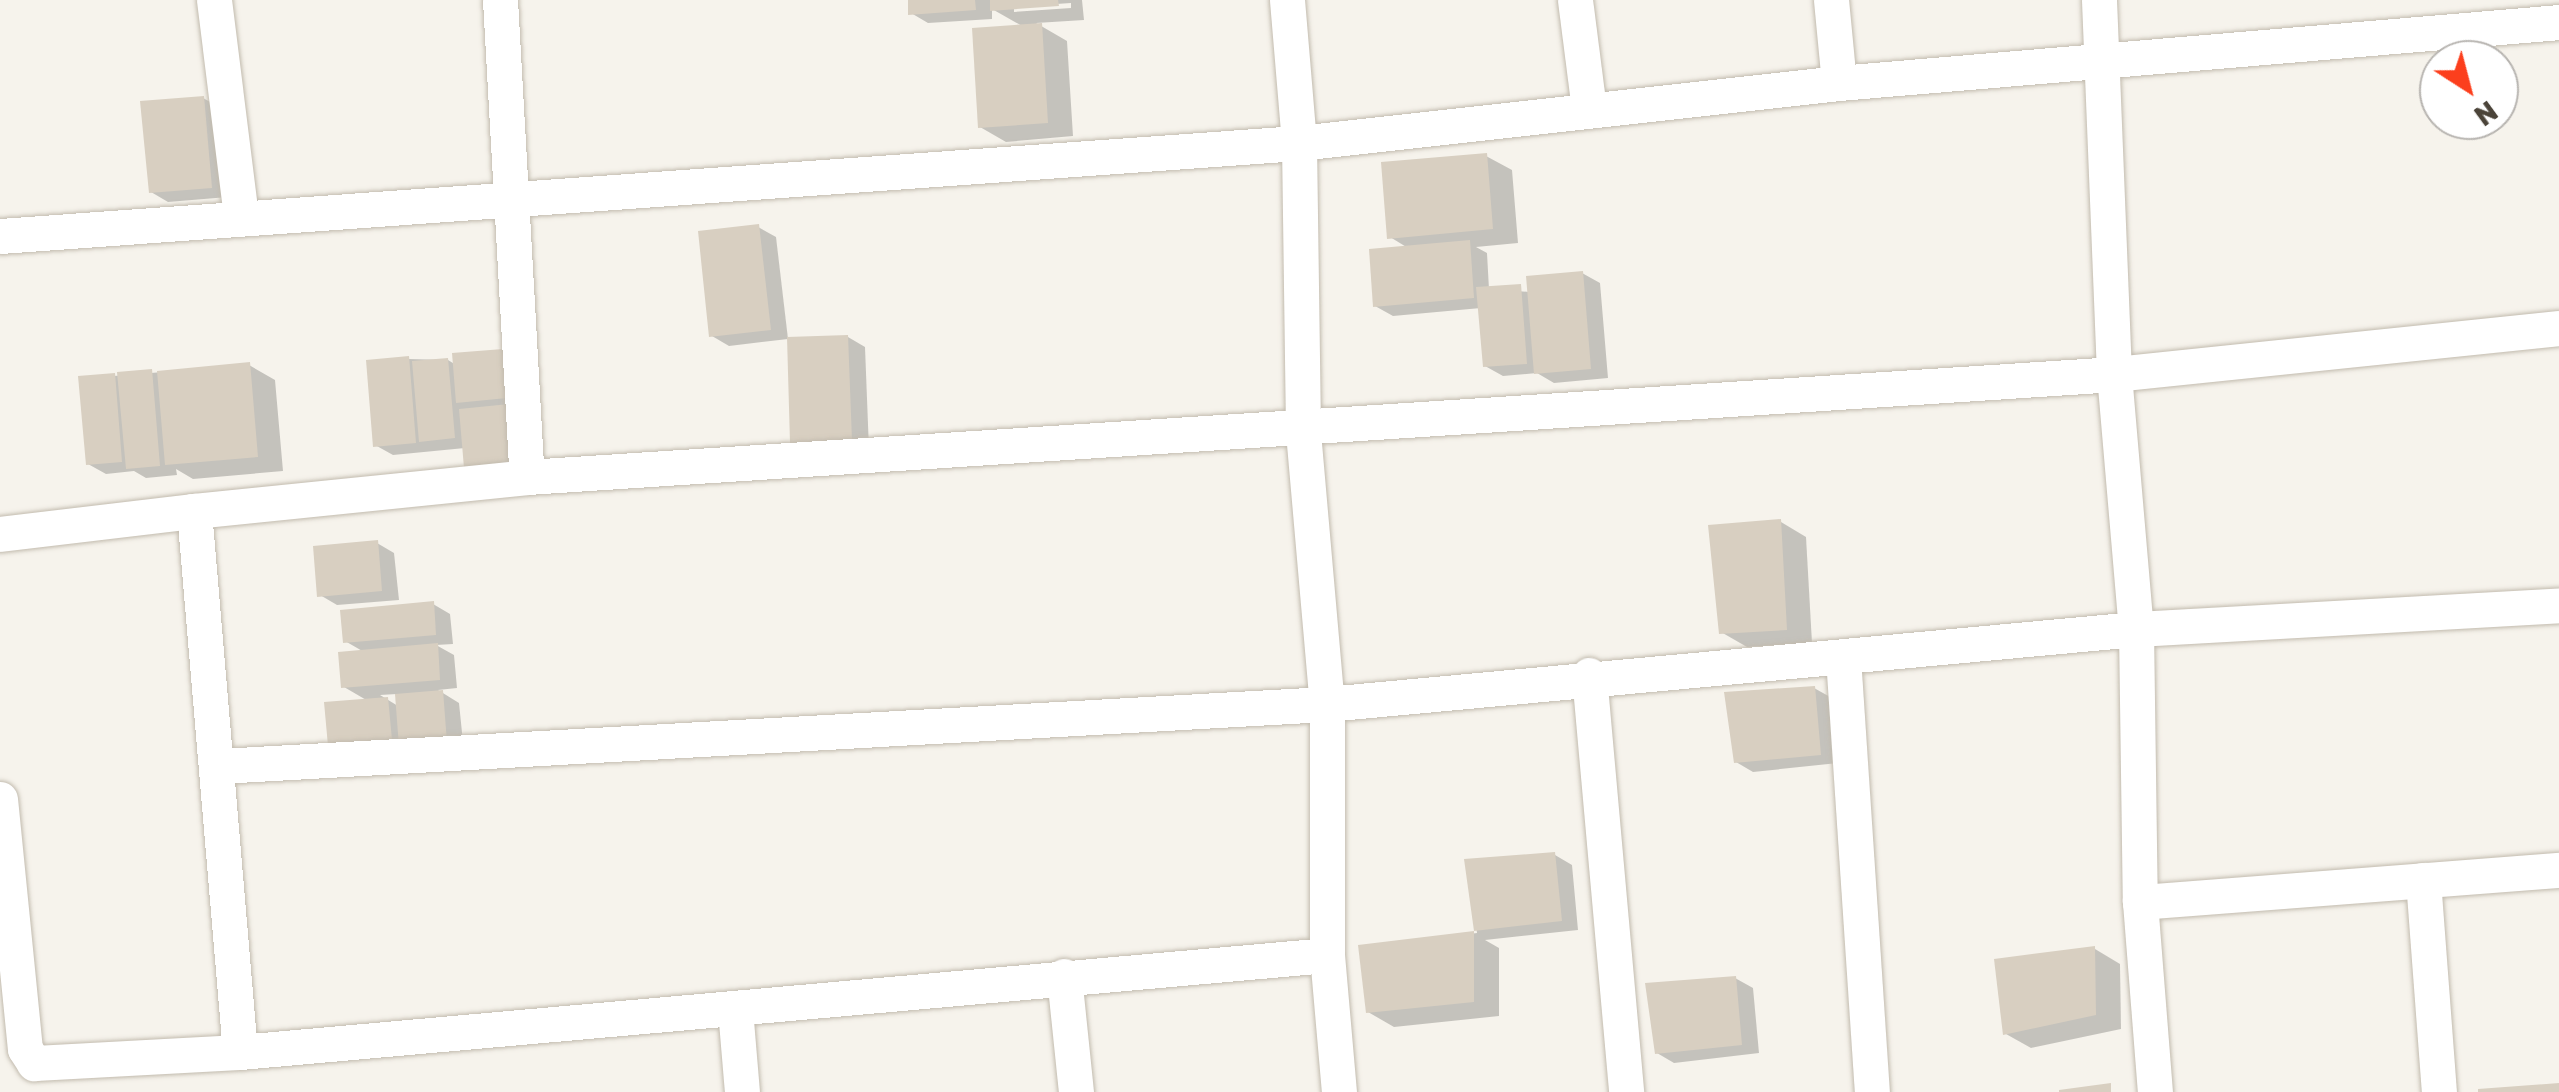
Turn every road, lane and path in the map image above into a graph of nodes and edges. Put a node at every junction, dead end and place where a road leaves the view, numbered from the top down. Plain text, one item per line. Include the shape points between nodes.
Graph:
1 (214, 0) edge
2 (500, 0) edge
3 (1287, 0) edge
4 (1576, 0) edge
5 (1831, 0) edge
6 (2098, 0) edge
7 (2559, 22) edge
8 (2100, 60) junction
9 (1838, 83) junction
10 (1589, 110) junction
11 (1300, 144) junction
12 (510, 196) junction
13 (241, 216) junction
14 (0, 236) edge
15 (2559, 328) edge
16 (2114, 374) junction
17 (1303, 432) junction
18 (526, 477) junction
19 (194, 510) junction
20 (0, 534) edge
21 (2559, 605) edge
22 (2136, 629) junction
23 (1843, 657) junction
24 (1589, 675) junction
25 (1327, 704) junction
26 (220, 766) junction
27 (0, 799) edge
28 (2559, 870) edge
29 (2423, 880) junction
30 (2140, 902) junction
31 (1326, 955) junction
32 (1064, 976) junction
33 (735, 1009) junction
34 (24, 1049) junction
35 (240, 1052) junction
36 (28, 1092) edge
37 (742, 1092) edge
38 (1076, 1092) edge
39 (1339, 1092) edge
40 (1626, 1092) edge
41 (1872, 1092) edge
42 (2156, 1092) edge
43 (2439, 1092) edge

1 - 13 street
2 - 12 street
3 - 11 street
4 - 10 street
5 - 9 street
6 - 8 street
7 - 8 street
8 - 9 street
8 - 16 street
9 - 10 street
10 - 11 street
11 - 12 street
11 - 17 street
12 - 13 street
12 - 18 street
13 - 14 street
15 - 16 street
16 - 17 street
16 - 22 street
17 - 18 street
17 - 25 street
18 - 19 street
19 - 20 street
19 - 26 street
21 - 22 street
22 - 23 street
22 - 30 street
23 - 24 street
23 - 41 street
24 - 25 street
24 - 40 street
25 - 26 street
25 - 31 street
26 - 35 street
27 - 34 street
28 - 29 street
29 - 30 street
29 - 43 street
30 - 42 street
31 - 32 street
31 - 39 street
32 - 33 street
32 - 38 street
33 - 35 street
33 - 37 street
34 - 35 street via 34,1063 50,1067
34 - 36 street

